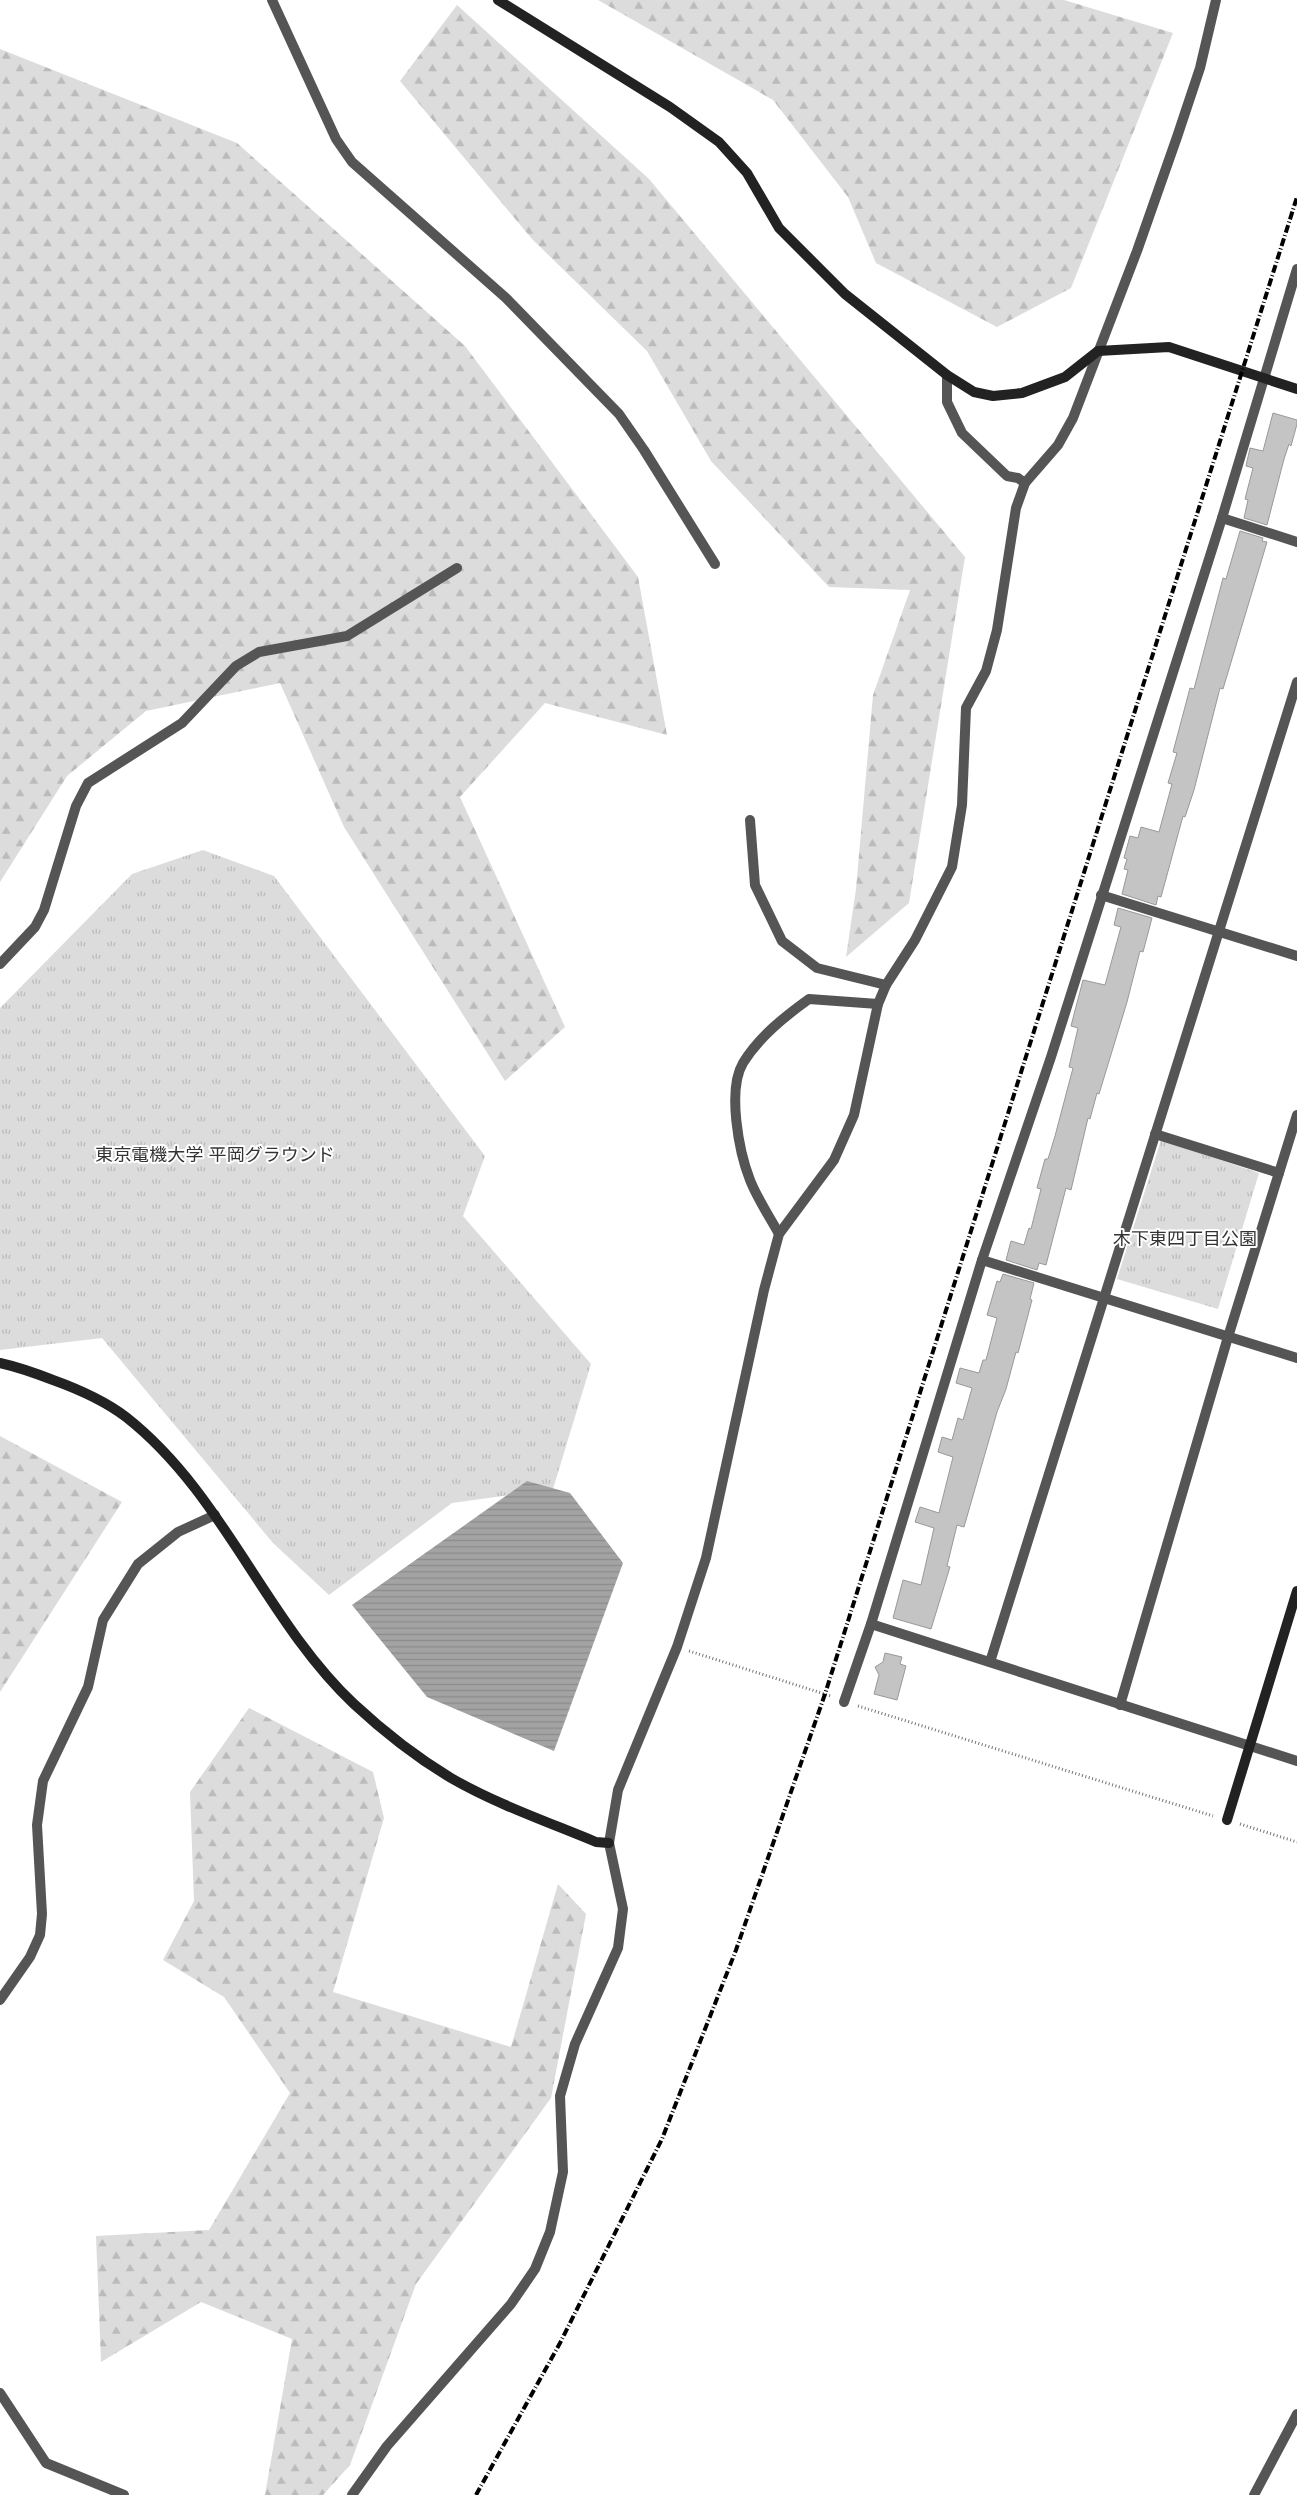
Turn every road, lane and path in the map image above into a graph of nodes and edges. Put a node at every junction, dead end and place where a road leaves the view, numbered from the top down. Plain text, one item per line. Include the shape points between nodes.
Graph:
1 (272, 0) edge
2 (498, 0) edge
3 (1216, 0) edge
4 (1297, 269) edge
5 (1098, 350) junction
6 (947, 375) junction
7 (1263, 378) junction
8 (1297, 389) edge
9 (1025, 483) junction
10 (1222, 518) junction
11 (1297, 542) edge
12 (715, 564) dead end
13 (457, 568) dead end
14 (1297, 682) edge
15 (750, 820) dead end
16 (1101, 895) junction
17 (1219, 932) junction
18 (1297, 956) edge
19 (0, 964) edge
20 (886, 985) junction
21 (878, 1004) junction
22 (1297, 1115) edge
23 (1155, 1134) junction
24 (1279, 1173) junction
25 (779, 1234) junction
26 (982, 1260) junction
27 (1104, 1298) junction
28 (1228, 1337) junction
29 (1297, 1358) edge
30 (0, 1364) edge
31 (215, 1515) junction
32 (1297, 1590) edge
33 (871, 1624) junction
34 (677, 1647) junction
35 (990, 1662) junction
36 (844, 1702) junction
37 (1120, 1705) junction
38 (1250, 1746) junction
39 (1297, 1761) edge
40 (1227, 1820) junction
41 (1297, 1842) edge
42 (609, 1843) junction
43 (0, 2000) edge
44 (0, 2393) edge
45 (1297, 2414) edge
46 (124, 2495) edge
47 (352, 2495) edge
48 (1254, 2495) edge

1 - 12 street via 336,139 352,162 506,298 619,414
2 - 6 street via 670,107 719,142 747,173 779,228 845,294
3 - 5 street via 1197,77 1137,251
4 - 7 street
5 - 6 street via 1065,377 1022,393 993,396 974,392
5 - 7 street via 1169,347
5 - 9 street via 1073,418 1058,445
6 - 9 street via 947,402 962,433 1007,476
7 - 8 street
7 - 10 street
9 - 20 street via 1016,508 997,630 986,671 966,708 962,805 952,867 915,940
10 - 11 street
10 - 16 street
13 - 19 street via 347,636 259,652 236,666 182,723 88,783 76,806 36,927
14 - 17 street
15 - 20 street via 755,885 782,941 817,968
16 - 17 street
16 - 26 street via 1051,1057
17 - 18 street
17 - 23 street
20 - 21 street
21 - 25 street via 854,1115 834,1160
21 - 25 street via 808,999 774,1025 742,1064 735,1098 740,1138 750,1180
22 - 24 street
23 - 24 street
23 - 27 street
24 - 28 street
25 - 34 street via 706,1558
26 - 27 street
26 - 33 street
27 - 28 street
27 - 35 street
28 - 29 street
28 - 37 street
30 - 31 street via 15,1366 79,1389 125,1416 167,1455
31 - 42 street via 304,1648 353,1702 392,1737 452,1778 521,1811 596,1842
31 - 43 street via 178,1532 138,1564 103,1620 88,1687 43,1781 37,1825 42,1914 40,1935 30,1957
32 - 38 street
33 - 35 street
33 - 36 street
34 - 36 path
34 - 42 street via 618,1790
35 - 37 street
36 - 40 path
37 - 38 street
38 - 39 street
38 - 40 street
40 - 41 path
42 - 47 street via 623,1909 618,1948 575,2044 560,2096 563,2172 550,2232 535,2269 511,2304 387,2446
44 - 46 street via 46,2463
45 - 48 street

